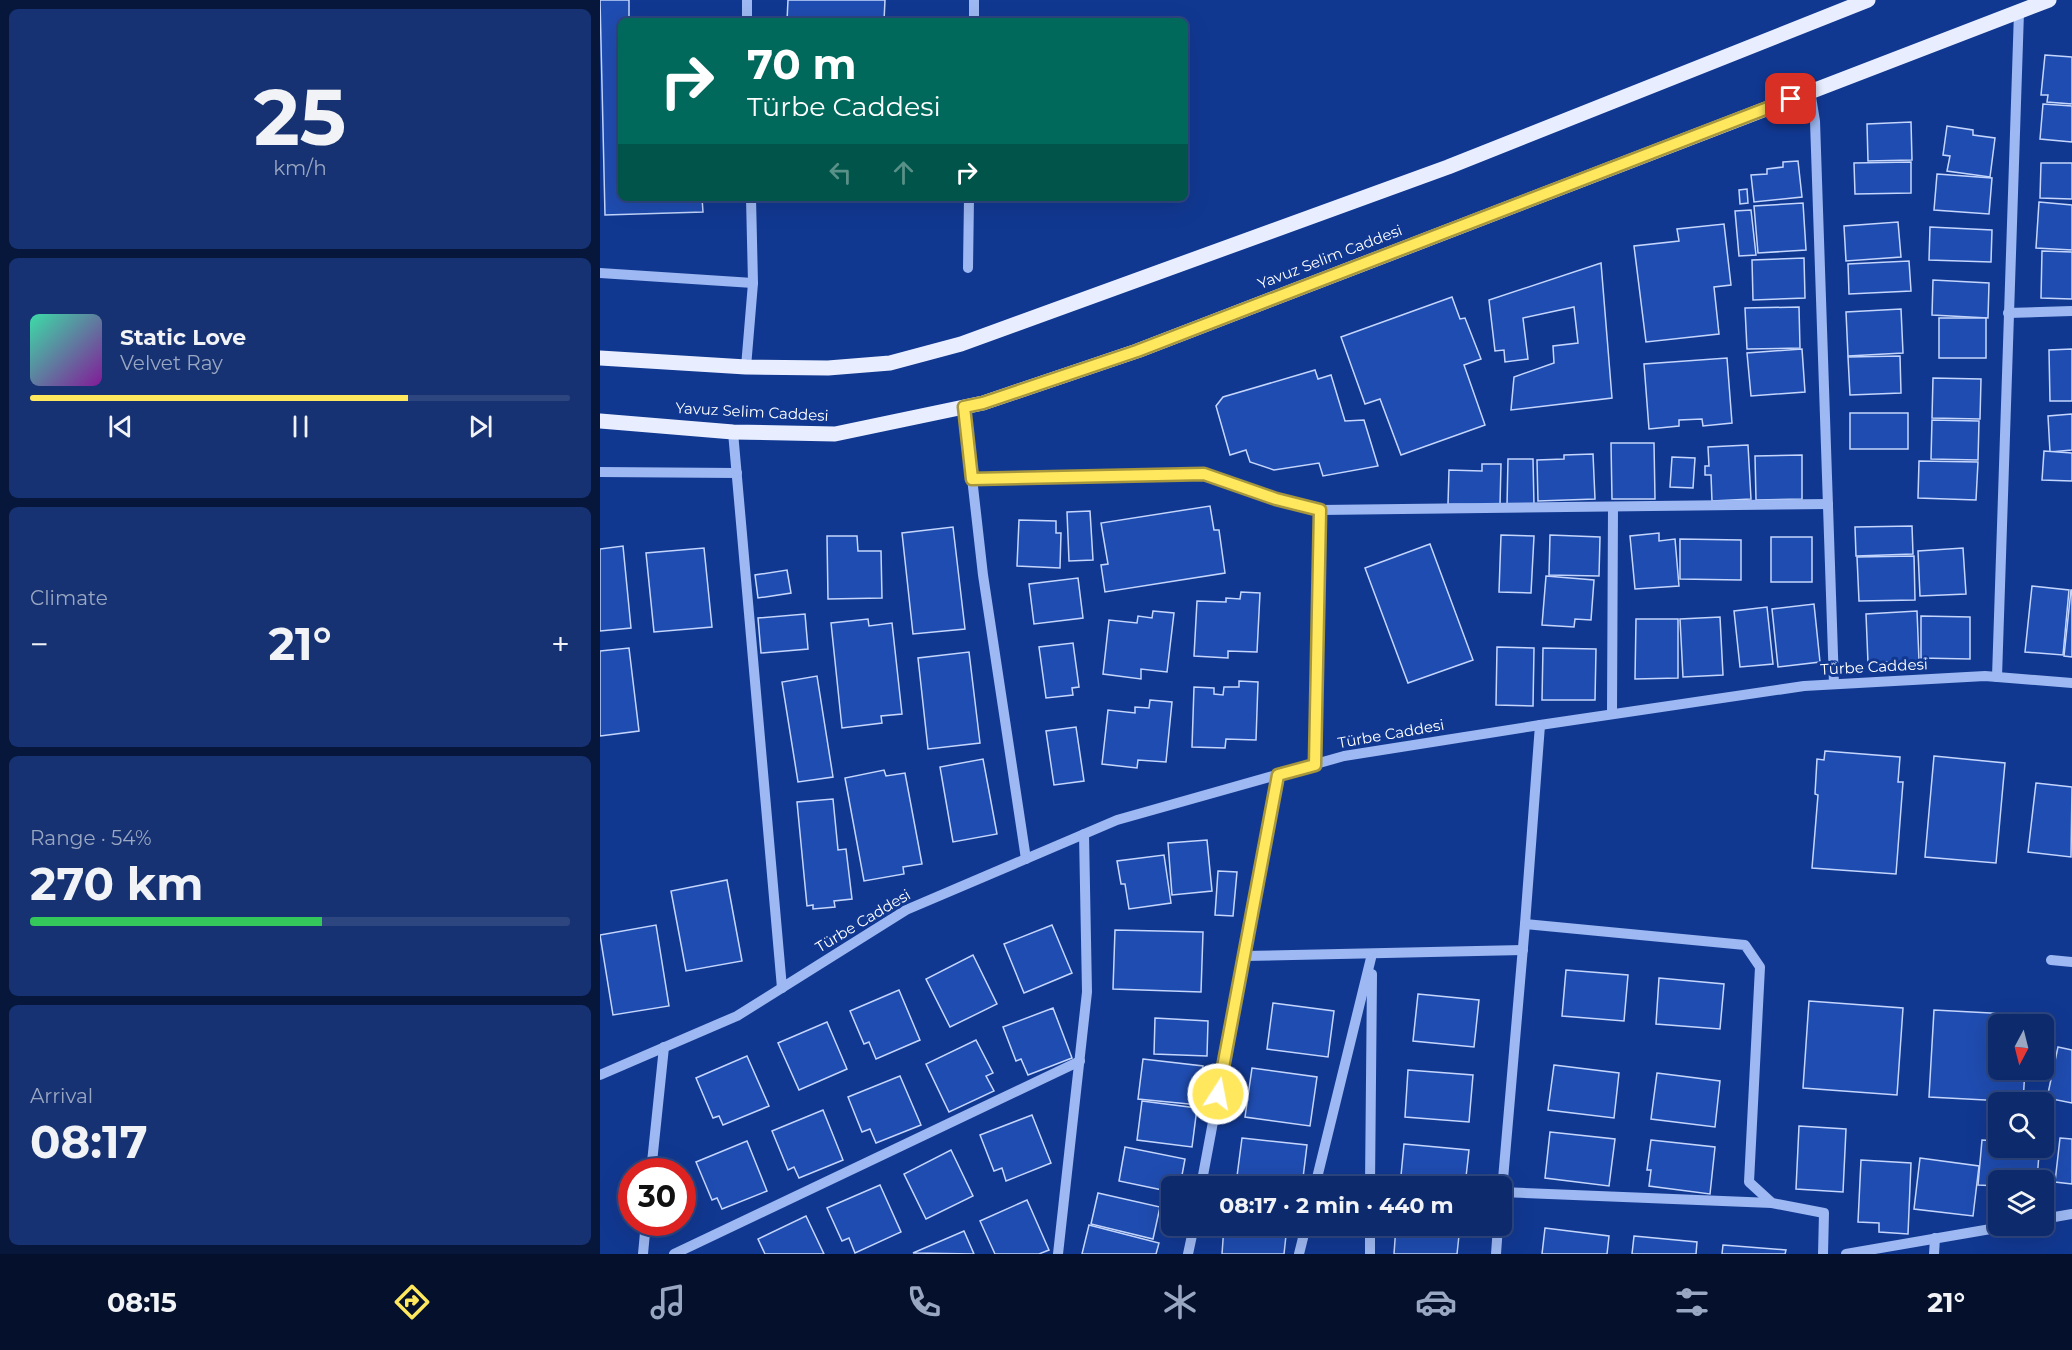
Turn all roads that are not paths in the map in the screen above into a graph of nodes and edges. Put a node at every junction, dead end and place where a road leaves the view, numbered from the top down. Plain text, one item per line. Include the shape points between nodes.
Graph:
1 (747, 0) edge
2 (974, 0) edge
3 (1868, 0) edge
4 (2049, 0) edge
5 (2019, 12) junction
6 (747, 18) edge
7 (974, 18) edge
8 (1810, 91) junction
9 (751, 201) edge
10 (969, 201) edge
11 (968, 268) dead end
12 (600, 273) edge
13 (753, 282) junction
14 (2072, 311) edge
15 (2008, 313) junction
16 (600, 358) edge
17 (746, 367) junction
18 (964, 407) junction
19 (600, 421) edge
20 (733, 432) junction
21 (600, 472) edge
22 (737, 473) junction
23 (972, 479) junction
24 (1828, 504) junction
25 (1613, 507) junction
26 (1320, 510) junction
27 (1997, 677) junction
28 (2072, 683) edge
29 (1834, 684) junction
30 (1612, 714) junction
31 (1540, 725) junction
32 (1315, 765) junction
33 (1278, 775) junction
34 (1084, 834) junction
35 (1026, 859) junction
36 (1525, 924) junction
37 (1522, 950) junction
38 (1372, 954) junction
39 (1244, 956) junction
40 (2051, 960) dead end
41 (2072, 962) edge
42 (782, 988) junction
43 (664, 1047) junction
44 (1080, 1061) junction
45 (600, 1075) edge
46 (652, 1158) edge
47 (1203, 1176) edge
48 (1317, 1176) edge
49 (1370, 1176) edge
50 (1503, 1176) edge
51 (1512, 1191) edge
52 (1772, 1203) junction
53 (2072, 1214) edge
54 (2054, 1217) edge
55 (1988, 1230) edge
56 (645, 1236) edge
57 (1192, 1236) edge
58 (1304, 1236) edge
59 (1370, 1236) edge
60 (1497, 1236) edge
61 (1935, 1239) junction
62 (643, 1254) edge
63 (674, 1254) edge
64 (1058, 1254) edge
65 (1188, 1254) edge
66 (1299, 1254) edge
67 (1370, 1254) edge
68 (1496, 1254) edge
69 (1823, 1254) edge
70 (1846, 1254) edge
71 (1934, 1254) edge

1 - 6 street
2 - 7 street
3 - 17 main road via 1448,167 961,344 890,363 828,368
4 - 5 main road, Yavuz Selim Caddesi
5 - 8 main road, Yavuz Selim Caddesi
5 - 15 street
8 - 18 main road, Yavuz Selim Caddesi via 1137,351
8 - 24 street via 1815,121
9 - 13 street
10 - 11 street
12 - 13 street
13 - 17 street
14 - 15 street
15 - 27 street
16 - 17 main road
18 - 20 main road, Yavuz Selim Caddesi via 835,434
18 - 23 street
19 - 20 main road, Yavuz Selim Caddesi
20 - 22 street
21 - 22 street
22 - 42 street
23 - 26 street via 1204,474
23 - 35 street
24 - 25 street
24 - 29 street
25 - 26 street
25 - 30 street
26 - 32 street
27 - 28 street, Türbe Caddesi
27 - 29 street, Türbe Caddesi
29 - 30 street, Türbe Caddesi
30 - 31 street, Türbe Caddesi
31 - 32 street, Türbe Caddesi via 1344,756
31 - 36 street
32 - 33 street, Türbe Caddesi
33 - 34 street, Türbe Caddesi via 1117,820
33 - 39 street
34 - 35 street, Türbe Caddesi
34 - 44 street via 1087,992
35 - 42 street, Türbe Caddesi via 906,910
36 - 37 street
36 - 52 street via 1745,945 1760,967 1749,1182
37 - 38 street
37 - 50 street
38 - 39 street
38 - 48 street
38 - 49 street
39 - 47 street
40 - 41 street
42 - 43 street, Türbe Caddesi via 737,1016
43 - 45 street, Türbe Caddesi
43 - 46 street
44 - 63 street
44 - 64 street
51 - 52 street
52 - 69 street via 1824,1213
53 - 54 street
55 - 61 street
56 - 62 street
57 - 65 street
58 - 66 street
59 - 67 street
60 - 68 street
61 - 70 street
61 - 71 street

